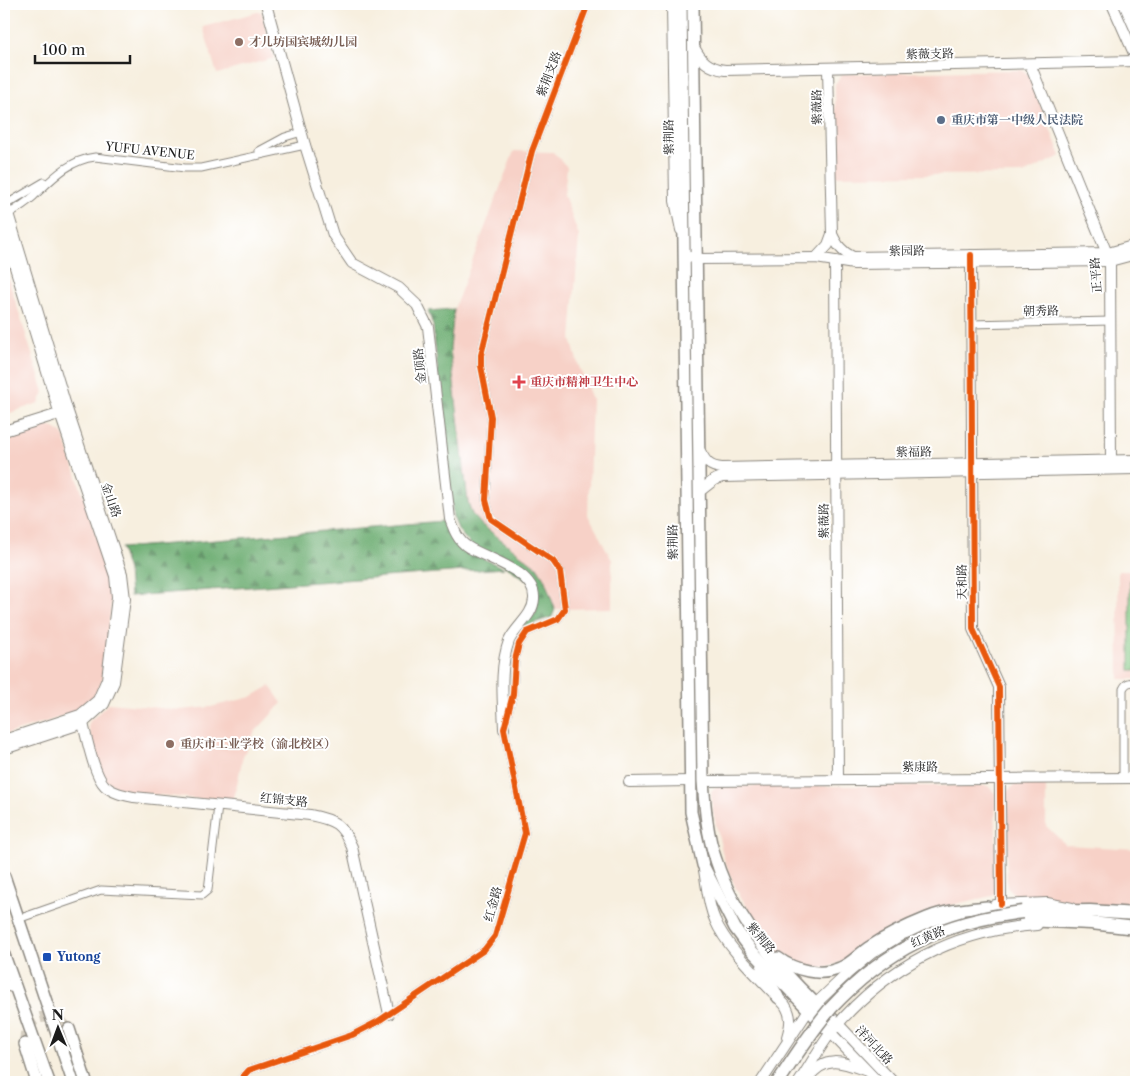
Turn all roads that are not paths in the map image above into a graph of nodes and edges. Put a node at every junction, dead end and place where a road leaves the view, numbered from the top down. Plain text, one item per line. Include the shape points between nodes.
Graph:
1 (266, 4) edge
2 (588, 4) edge
3 (672, 4) edge
4 (681, 4) edge
5 (693, 4) edge
6 (1112, 4) edge
7 (1124, 4) edge
8 (1136, 31) edge
9 (694, 47) junction
10 (1136, 60) edge
11 (1117, 62) junction
12 (1030, 64) junction
13 (1136, 68) edge
14 (828, 69) junction
15 (302, 132) junction
16 (305, 145) junction
17 (6, 206) edge
18 (4, 231) edge
19 (832, 234) junction
20 (1136, 244) edge
21 (684, 247) junction
22 (1136, 254) edge
23 (1109, 257) junction
24 (816, 258) junction
25 (971, 259) junction
26 (696, 260) junction
27 (835, 261) junction
28 (1111, 321) junction
29 (971, 324) junction
30 (63, 409) junction
31 (36, 421) junction
32 (4, 426) edge
33 (4, 431) edge
34 (66, 432) junction
35 (700, 451) junction
36 (1136, 460) edge
37 (1111, 465) junction
38 (973, 468) junction
39 (1136, 468) edge
40 (836, 470) junction
41 (700, 491) junction
42 (565, 609) joint
43 (1136, 682) edge
44 (82, 719) junction
45 (504, 729) junction
46 (4, 740) edge
47 (4, 749) edge
48 (1123, 778) junction
49 (1136, 778) edge
50 (999, 779) junction
51 (838, 780) junction
52 (690, 781) junction
53 (703, 781) junction
54 (629, 782) dead end
55 (218, 806) junction
56 (702, 864) junction
57 (4, 876) edge
58 (1000, 904) junction
59 (987, 907) junction
60 (1136, 914) edge
61 (1024, 916) junction
62 (1090, 917) junction
63 (18, 919) junction
64 (1136, 928) edge
65 (757, 948) junction
66 (4, 959) edge
67 (4, 985) edge
68 (16, 988) junction
69 (778, 997) junction
70 (811, 1007) junction
71 (389, 1014) junction
72 (834, 1029) junction
73 (69, 1030) tunnel mouth
74 (25, 1044) tunnel mouth
75 (784, 1046) junction
76 (867, 1071) junction
77 (37, 1082) edge
78 (49, 1082) edge
79 (73, 1082) edge
80 (86, 1082) edge
81 (238, 1082) edge
82 (761, 1082) edge
83 (778, 1082) edge
84 (788, 1082) edge
85 (799, 1082) edge
86 (804, 1082) edge
87 (878, 1082) edge
88 (892, 1082) edge

1 - 15 street, 金顶路
2 - 42 street, 紫荆支路 via 532,151 481,354 491,417 486,500 491,519 554,561 560,572
3 - 21 street via 675,201
4 - 21 main road, 紫荆路
5 - 9 main road, 紫荆路
6 - 10 street
7 - 8 street
9 - 14 street, 紫薇支路 via 700,58 716,69
9 - 26 main road, 紫荆路
10 - 11 street, 紫薇支路
11 - 12 street, 紫薇支路
11 - 13 street
12 - 14 street, 紫薇支路
12 - 23 street, 正平路
14 - 19 street, 紫薇路
15 - 16 street, 金顶路
15 - 17 street, YUFU AVENUE via 263,150 201,164 83,155
16 - 17 street, YUFU AVENUE via 201,168 95,157 82,159 32,198
16 - 45 street, 金顶路 via 333,235 343,251 352,263 399,288 417,305 428,327 450,519 455,534 467,546 520,574 530,585 534,598 530,614 518,625 509,642 504,664
17 - 30 street, 金山路
18 - 30 street, 金山路
19 - 24 street via 828,245
19 - 25 street, 紫园路 via 844,253 854,256
20 - 23 street, 紫园路
21 - 26 street via 689,257
21 - 52 main road, 紫荆路
22 - 23 street, 紫园路
23 - 25 street, 紫园路
23 - 28 street, 正平路
24 - 26 street, 紫园路
24 - 27 street, 紫园路
25 - 27 street, 紫园路 via 854,264
25 - 29 street, 天和路
26 - 35 main road, 紫荆路
27 - 40 street, 紫薇路
28 - 29 street, 朝秀路
28 - 37 street, 正平路
29 - 38 street, 天和路
30 - 31 street
30 - 32 street
30 - 34 street, 金山路
30 - 44 street, 金山路 via 122,574 125,599 114,682 104,704
31 - 33 street
31 - 34 street via 55,424
34 - 44 street, 金山路 via 115,576 117,597 107,679 98,700
35 - 40 street, 紫福路 via 713,468
35 - 41 main road, 紫荆路
36 - 37 street, 紫福路
37 - 38 street, 紫福路
37 - 39 street, 紫福路
38 - 40 street, 紫福路
38 - 50 street, 天和路 via 973,630 999,687
40 - 41 street, 紫福路 via 722,477
40 - 51 street, 紫薇路
41 - 53 main road, 紫荆路
42 - 45 street, 红金路 via 558,619 527,632 519,644 514,660 513,694
43 - 48 street via 1130,682 1123,689
44 - 46 street, 金山路
44 - 47 street, 金山路
44 - 55 street, 红锦支路 via 98,776 106,786 134,797
45 - 71 street, 红金路 via 525,832 496,936 484,950
48 - 49 street, 紫康路
48 - 50 street, 紫康路
50 - 51 street, 紫康路
50 - 58 street, 天和路
51 - 53 street, 紫康路
52 - 54 street
52 - 56 main road, 紫荆路 via 691,812
53 - 65 main road, 紫荆路 via 716,860
55 - 63 street via 208,890 202,895 101,890
55 - 71 street, 红锦支路 via 328,818 345,831 352,847
56 - 65 main road, 紫荆路 via 735,928
56 - 69 street via 710,903 722,933
57 - 63 main road
58 - 59 street
58 - 62 street via 1047,903
59 - 65 main road via 951,910 926,918 832,971 793,967
59 - 70 street via 903,934 872,953
60 - 62 highway, 红黄路
61 - 62 highway, 红黄路
61 - 83 highway, 红黄路, bridge via 998,915 964,923 907,946 879,964 831,1009
61 - 84 highway, 红黄路 via 939,940 885,970 836,1014
62 - 64 highway, 红黄路
62 - 72 street via 1001,929 971,935 942,946 891,976
63 - 79 main road
65 - 69 main road
65 - 70 main road, 紫荆路
66 - 68 main road
67 - 68 street
68 - 78 main road
69 - 75 street via 791,1021
70 - 72 main road, 紫荆路
70 - 75 street
71 - 81 street, 红金路 via 352,1036 249,1070
72 - 76 street, 洋河北路
72 - 85 street
72 - 88 street, 洋河北路
73 - 80 main road
74 - 77 main road
75 - 82 street
76 - 86 street via 829,1062 820,1065
76 - 87 street, 洋河北路

